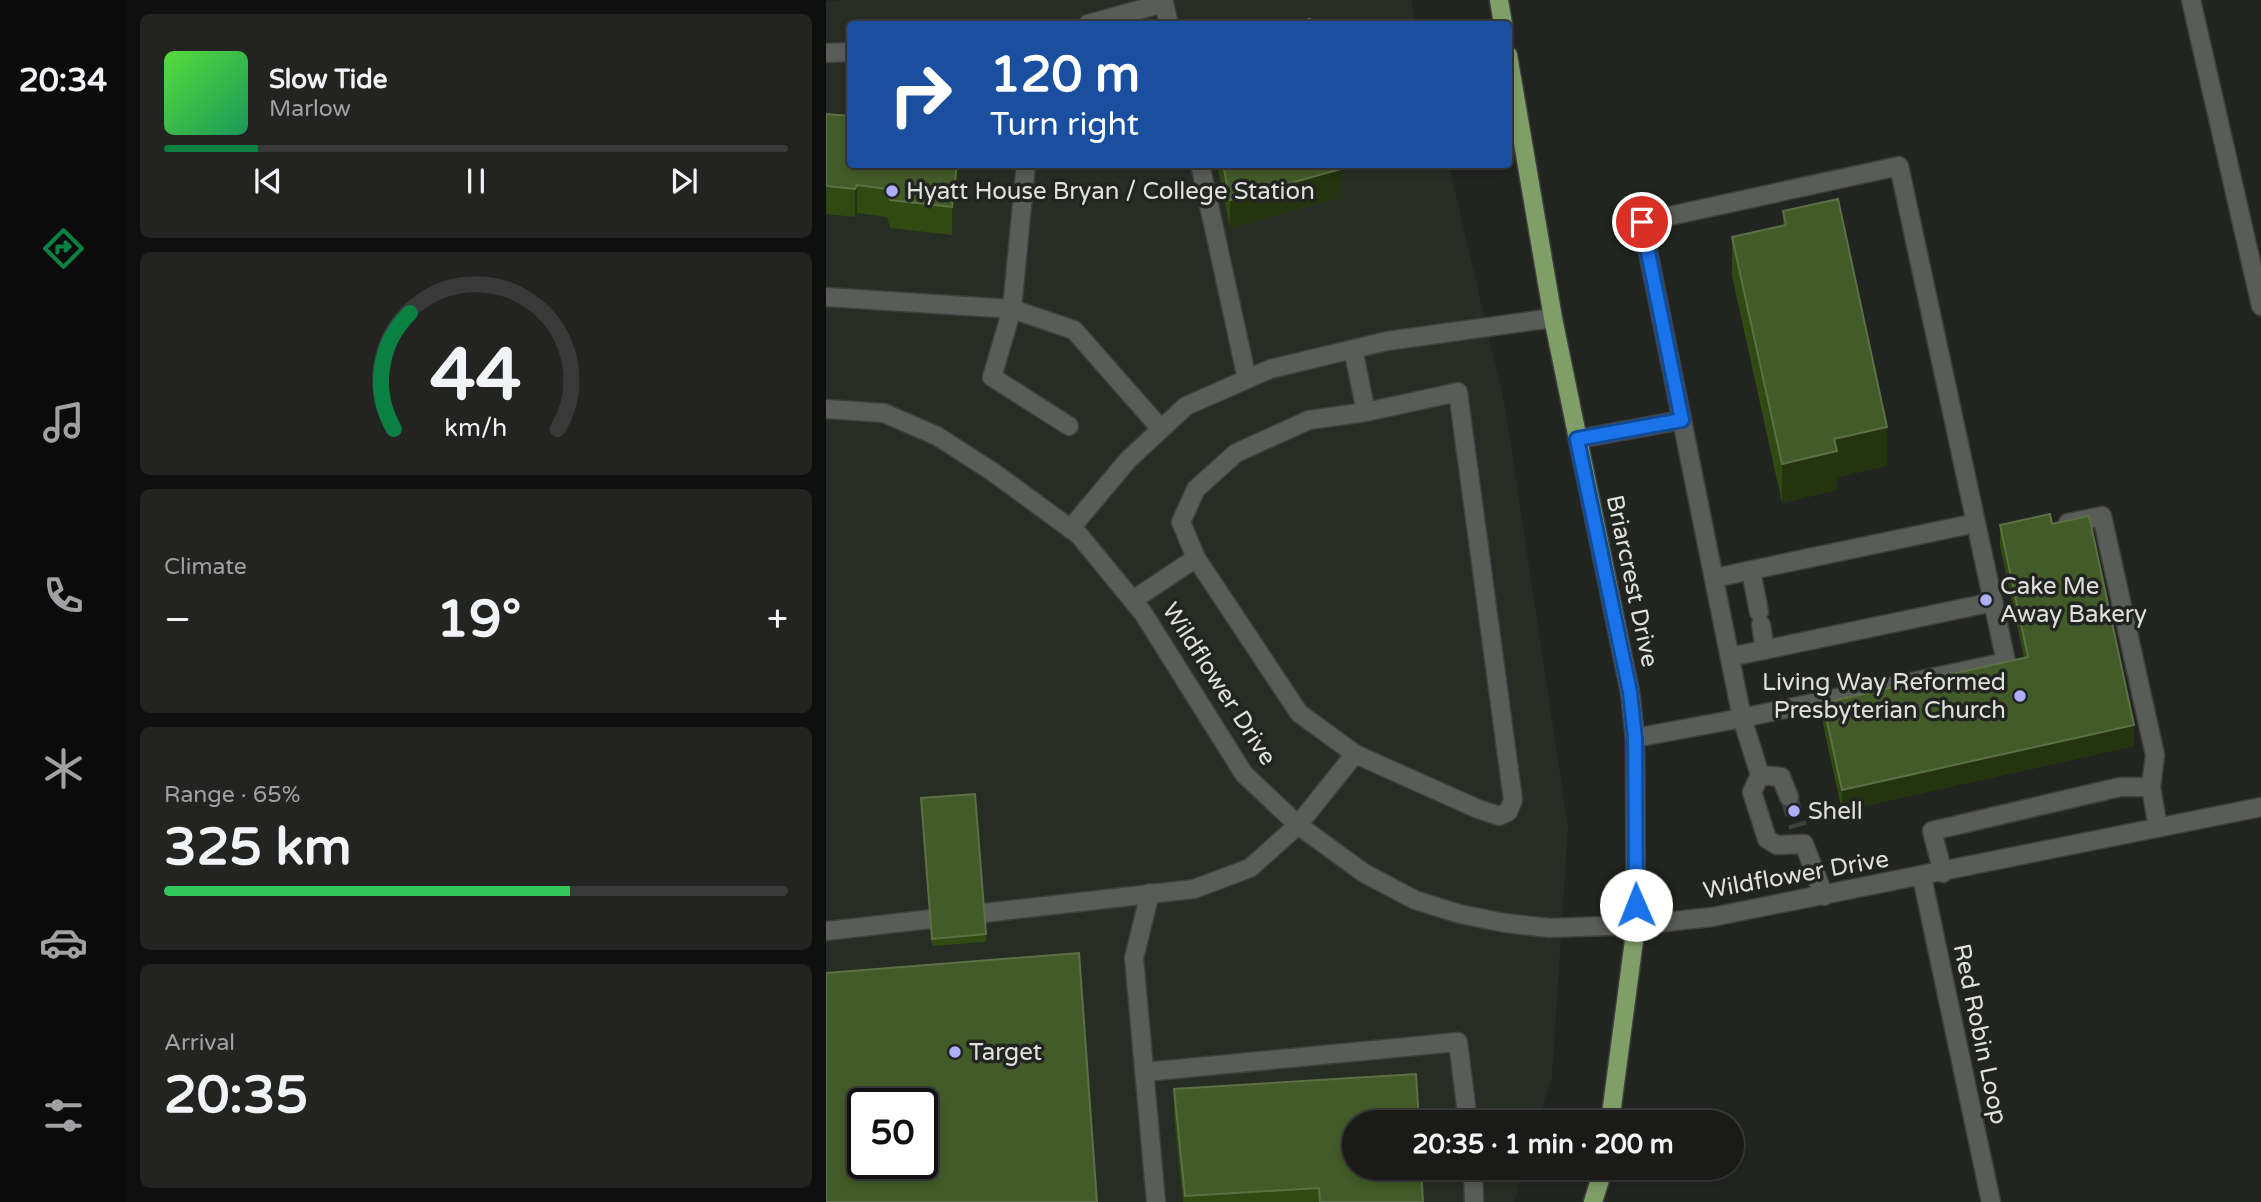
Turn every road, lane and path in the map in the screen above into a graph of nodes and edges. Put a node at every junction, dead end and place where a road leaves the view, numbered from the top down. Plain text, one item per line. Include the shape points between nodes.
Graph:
1 (1499, 0) edge
2 (2191, 0) edge
3 (1099, 21) edge
4 (1168, 21) edge
5 (1502, 21) edge
6 (847, 52) edge
7 (826, 54) edge
8 (1512, 78) edge
9 (1026, 168) edge
10 (1201, 168) edge
11 (826, 296) edge
12 (2261, 306) edge
13 (1012, 309) junction
14 (1553, 318) junction
15 (1353, 349) junction
16 (1247, 379) junction
17 (826, 409) edge
18 (1366, 412) junction
19 (1682, 420) junction
20 (1069, 426) dead end
21 (1161, 429) junction
22 (1577, 439) junction
23 (1976, 523) junction
24 (2048, 528) edge
25 (1070, 529) junction
26 (1196, 558) junction
27 (1751, 571) junction
28 (1714, 578) junction
29 (1133, 600) junction
30 (1993, 602) junction
31 (1765, 650) junction
32 (1730, 657) junction
33 (1742, 718) junction
34 (1635, 738) junction
35 (1355, 754) junction
36 (1760, 775) junction
37 (2151, 787) junction
38 (1789, 797) tunnel mouth
39 (2261, 807) edge
40 (1298, 825) junction
41 (2158, 828) junction
42 (1943, 873) junction
43 (1922, 877) junction
44 (1150, 893) junction
45 (1824, 895) junction
46 (1636, 925) junction
47 (826, 931) edge
48 (1145, 1072) junction
49 (1466, 1110) edge
50 (1612, 1110) edge
51 (1473, 1180) edge
52 (1600, 1180) edge
53 (1156, 1202) edge
54 (1474, 1202) edge
55 (1593, 1202) edge
56 (1991, 1202) edge

1 - 5 main road
2 - 12 street
3 - 4 street via 1164,3
6 - 7 street
8 - 14 main road, Briarcrest Drive
9 - 13 street
10 - 16 street
11 - 13 street
13 - 20 street via 992,377
13 - 21 street via 1074,330
14 - 15 street
14 - 22 main road, Briarcrest Drive
15 - 16 street
15 - 18 street
16 - 21 street via 1186,406
17 - 25 street, Wildflower Drive via 884,413 937,436
18 - 26 street via 1309,420 1236,453 1217,468 1196,489 1181,522
18 - 35 street via 1458,392 1513,800 1508,812 1499,816
19 - 22 street
19 - 23 street via 1642,222 1899,166
19 - 28 street
21 - 25 street via 1128,460
22 - 34 main road, Briarcrest Drive via 1630,692
23 - 27 street
23 - 30 street via 1987,543
24 - 37 street via 2102,516 2155,755
25 - 29 street, Wildflower Drive
26 - 29 street
26 - 35 street via 1300,713
27 - 28 street
27 - 31 street
28 - 32 street
29 - 40 street, Wildflower Drive via 1244,774
30 - 31 street
30 - 33 street via 2006,662
31 - 32 street
32 - 33 street
33 - 34 street
33 - 36 street
34 - 46 main road, Briarcrest Drive
35 - 40 street
36 - 38 street via 1781,777
36 - 45 street via 1752,792 1768,838 1777,845 1801,835
37 - 41 street
37 - 42 street via 2120,787 1933,831
39 - 41 street, Wildflower Drive
40 - 44 street via 1250,868 1195,889
40 - 46 street, Wildflower Drive via 1364,873 1415,900 1460,914 1549,928
41 - 42 street, Wildflower Drive
42 - 43 street, Wildflower Drive
43 - 45 street, Wildflower Drive
43 - 56 street, Red Robin Loop
44 - 47 street
44 - 48 street via 1134,958
45 - 46 street, Wildflower Drive
46 - 50 main road, Briarcrest Drive
48 - 49 street via 1458,1042
48 - 53 street
51 - 54 street
52 - 55 main road

